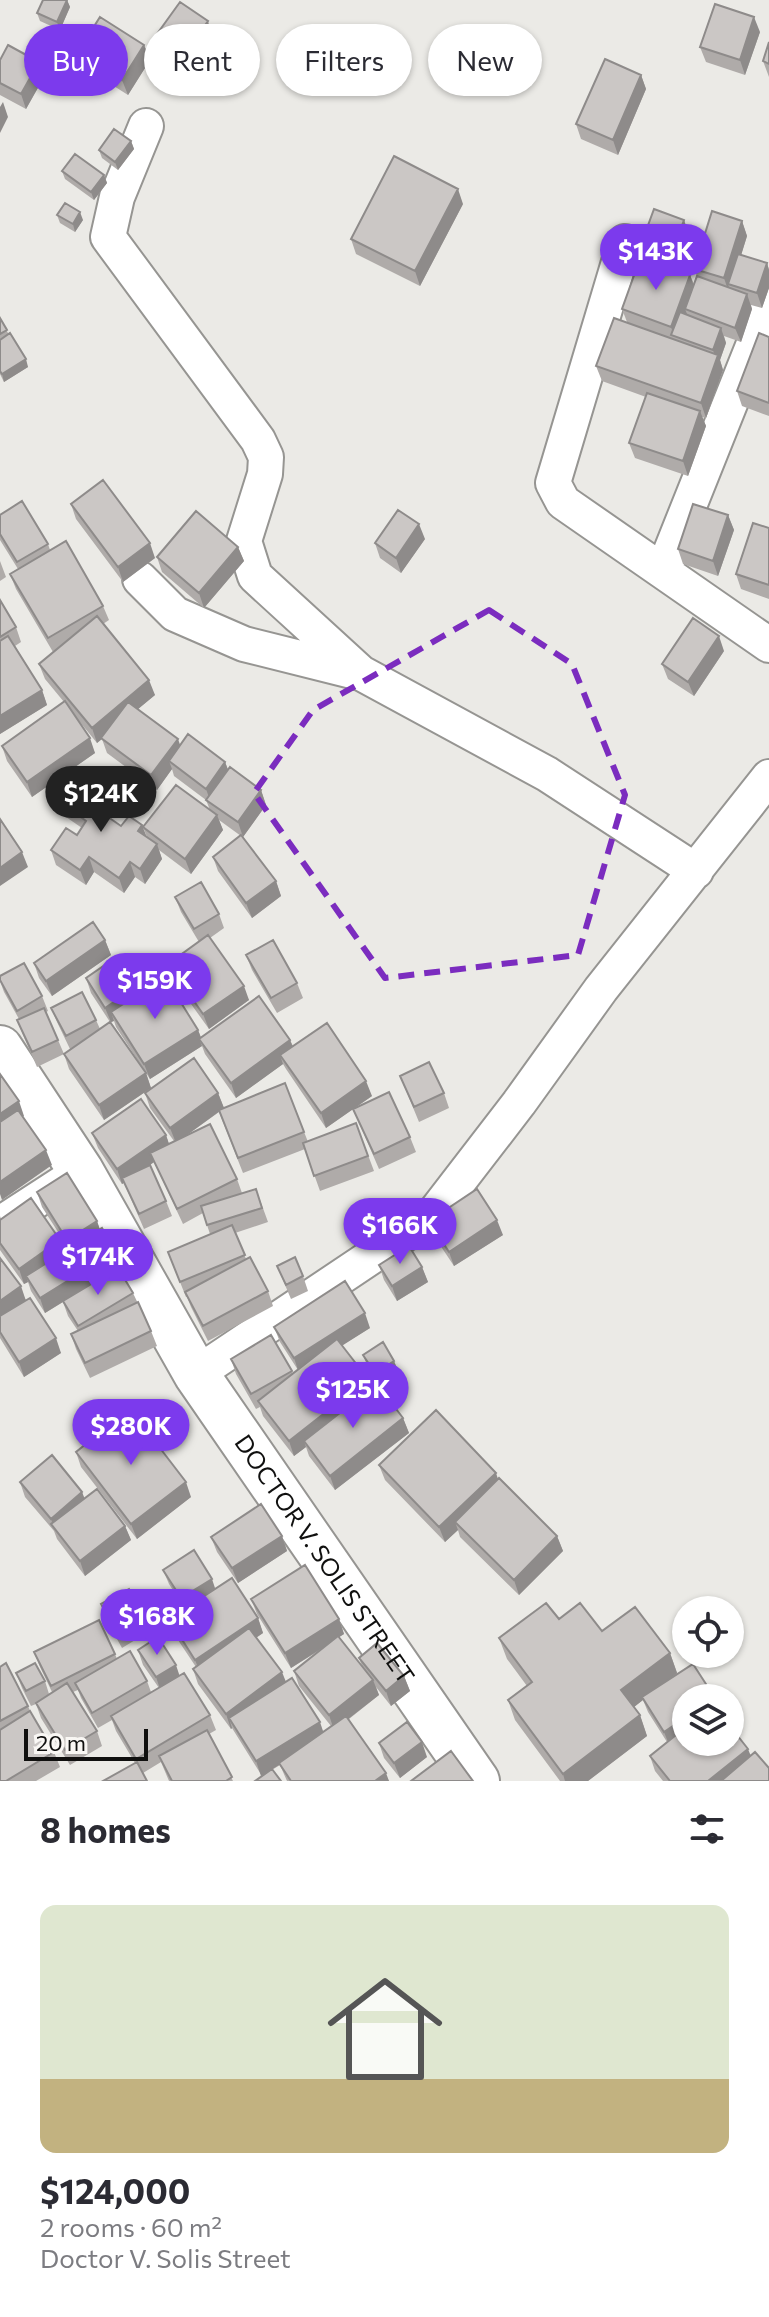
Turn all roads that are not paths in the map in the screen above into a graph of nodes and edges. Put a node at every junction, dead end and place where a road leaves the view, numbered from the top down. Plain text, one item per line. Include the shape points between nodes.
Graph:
1 (146, 126) dead end
2 (625, 242) dead end
3 (769, 306) edge
4 (663, 571) junction
5 (140, 579) dead end
6 (769, 645) edge
7 (361, 673) junction
8 (769, 777) edge
9 (696, 871) junction
10 (0, 1048) edge
11 (81, 1171) junction
12 (0, 1224) edge
13 (196, 1374) junction
14 (455, 1769) edge

1 - 7 street via 117,197 108,237 266,457 244,541 255,576
2 - 4 street via 553,483 563,502
3 - 4 street
4 - 6 street
5 - 7 street via 175,614 244,644
7 - 9 street via 547,774
8 - 9 street
9 - 13 street via 432,1216
10 - 11 street, DOCTOR V. SOLIS STREET
11 - 12 street
11 - 13 street, DOCTOR V. SOLIS STREET
13 - 14 street, DOCTOR V. SOLIS STREET

